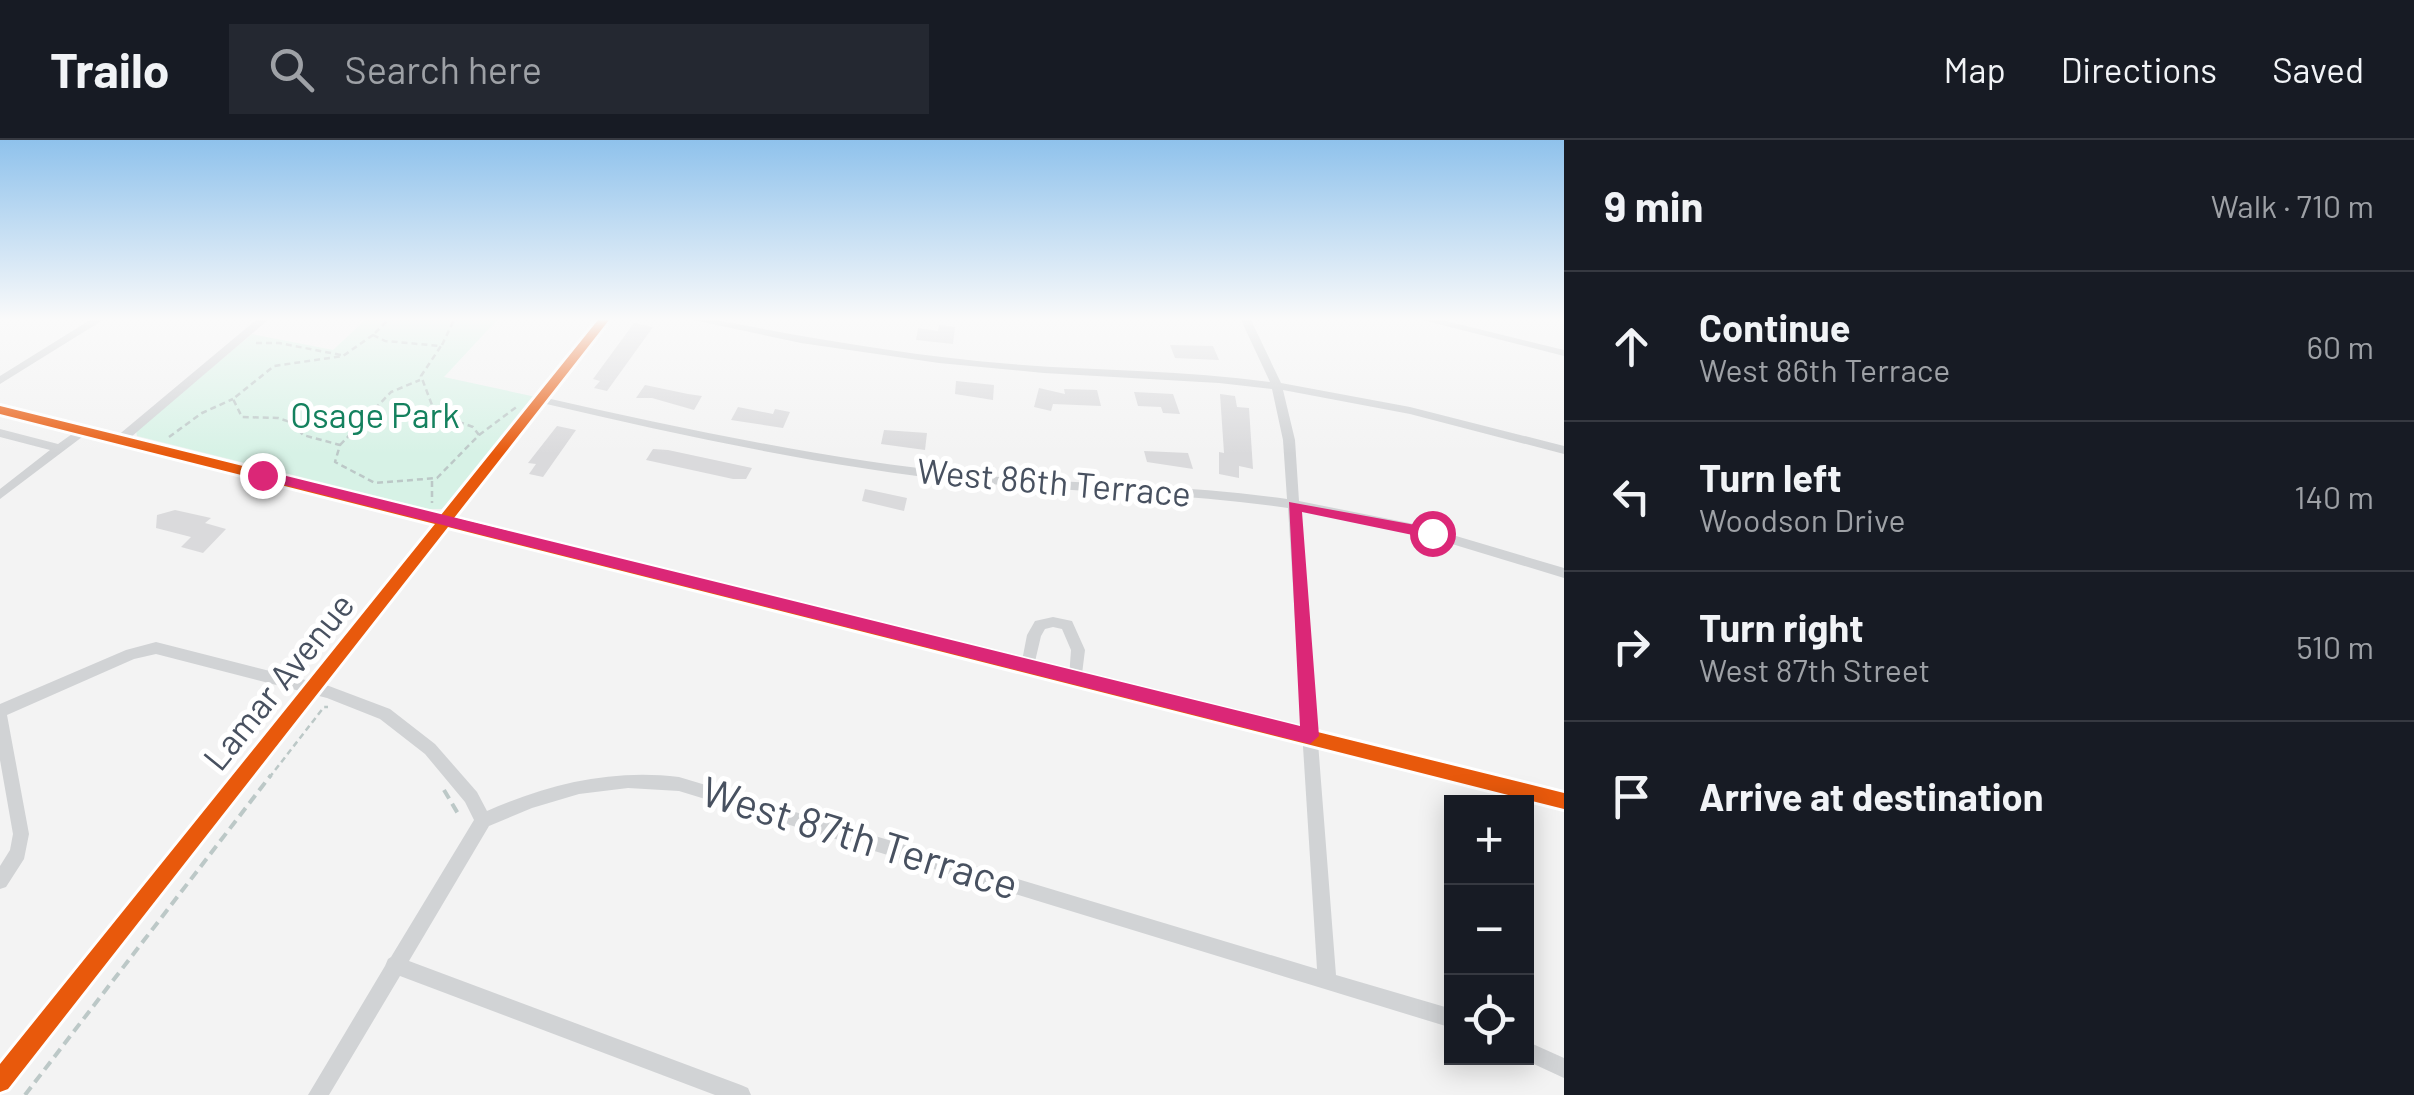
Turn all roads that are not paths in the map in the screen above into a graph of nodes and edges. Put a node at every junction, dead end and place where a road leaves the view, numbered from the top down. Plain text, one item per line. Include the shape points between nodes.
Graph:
1 (26, 365) edge
2 (210, 365) edge
3 (565, 365) edge
4 (1010, 365) edge
5 (1267, 365) edge
6 (0, 381) edge
7 (1277, 386) junction
8 (534, 401) junction
9 (2, 413) edge
10 (82, 430) junction
11 (0, 433) edge
12 (120, 440) junction
13 (60, 448) junction
14 (1564, 450) edge
15 (0, 495) edge
16 (1294, 505) junction
17 (446, 520) junction
18 (1564, 573) edge
19 (1028, 666) junction
20 (1076, 678) junction
21 (310, 690) junction
22 (0, 714) edge
23 (1310, 736) junction
24 (1564, 802) edge
25 (483, 821) junction
26 (0, 881) edge
27 (394, 965) junction
28 (1326, 978) junction
29 (1444, 1016) edge
30 (1534, 1054) edge
31 (1564, 1068) edge
32 (0, 1081) edge
33 (318, 1095) edge
34 (740, 1095) edge

1 - 6 street
2 - 12 street
3 - 8 street, Lamar Avenue
4 - 7 street
5 - 7 street
7 - 14 street via 1404,408
7 - 16 street
8 - 16 street, West 86th Terrace via 884,468
8 - 17 street, Lamar Avenue
9 - 10 street
10 - 12 street
10 - 13 street
11 - 13 street
12 - 17 street
13 - 15 street
16 - 18 street, West 86th Terrace via 1432,533
16 - 23 street
17 - 19 street
17 - 21 street, Lamar Avenue
19 - 20 street
19 - 20 street via 1040,625 1067,625 1078,650
20 - 23 street
21 - 22 street via 156,648
21 - 25 street via 357,702 411,732 472,798
21 - 32 street, Lamar Avenue
22 - 26 street via 20,834 18,854
23 - 24 street
23 - 28 street
25 - 27 street
25 - 28 street, West 87th Terrace via 602,781 680,784
27 - 33 street
27 - 34 street
28 - 29 street, West 87th Terrace
30 - 31 street

